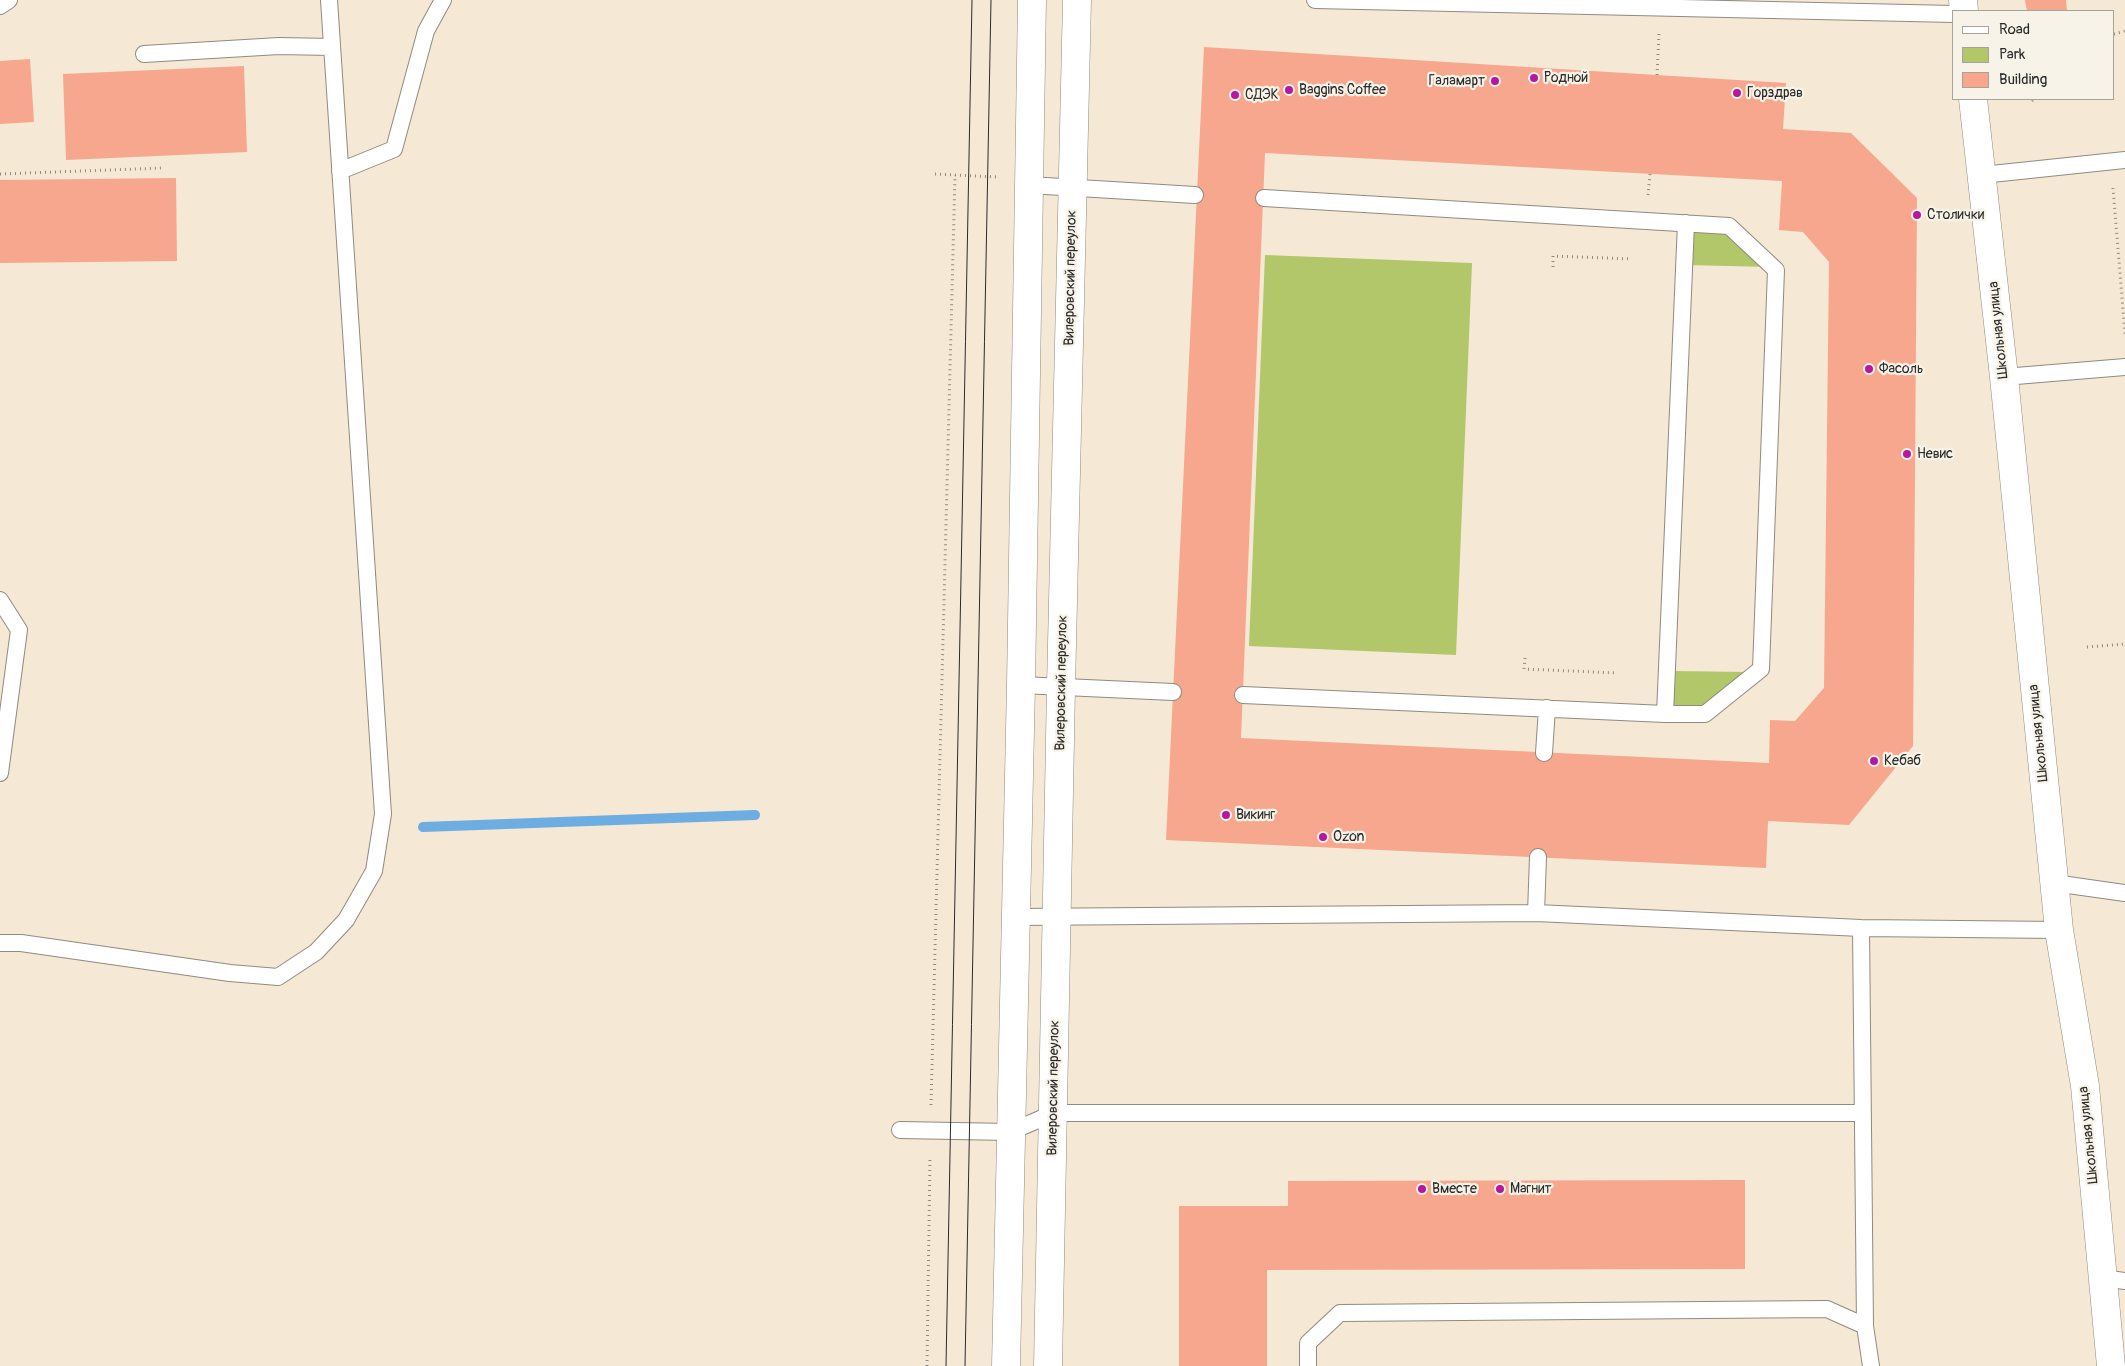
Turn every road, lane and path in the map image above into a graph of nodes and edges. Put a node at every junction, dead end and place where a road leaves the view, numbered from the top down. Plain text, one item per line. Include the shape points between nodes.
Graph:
1 (9, 0) edge
2 (329, 0) edge
3 (443, 0) edge
4 (1032, 0) edge
5 (1077, 0) edge
6 (1315, 0) edge
7 (0, 6) edge
8 (1660, 7) junction
9 (1952, 14) edge
10 (332, 47) junction
11 (144, 54) dead end
12 (1657, 75) dead end
13 (1974, 100) edge
14 (2125, 160) edge
15 (163, 168) dead end
16 (340, 171) junction
17 (0, 174) edge
18 (935, 174) dead end
19 (955, 175) junction
20 (998, 176) dead end
21 (1982, 176) junction
22 (1029, 185) junction
23 (1073, 187) junction
24 (2113, 187) dead end
25 (1195, 194) dead end
26 (1264, 198) dead end
27 (1686, 223) junction
28 (1632, 259) dead end
29 (1553, 267) dead end
30 (2125, 334) edge
31 (2125, 367) edge
32 (2004, 377) junction
33 (0, 600) edge
34 (2125, 644) edge
35 (2087, 647) dead end
36 (1525, 658) dead end
37 (1617, 673) dead end
38 (1021, 685) junction
39 (1061, 687) junction
40 (1173, 692) dead end
41 (1243, 695) dead end
42 (1547, 708) junction
43 (1665, 714) junction
44 (1544, 752) dead end
45 (0, 772) edge
46 (1538, 857) dead end
47 (2054, 883) junction
48 (2125, 893) edge
49 (1536, 913) junction
50 (1015, 917) junction
51 (1058, 917) junction
52 (1861, 928) junction
53 (2059, 930) junction
54 (0, 943) edge
55 (1054, 1113) junction
56 (1863, 1113) junction
57 (900, 1130) dead end
58 (930, 1130) junction
59 (1010, 1132) junction
60 (2114, 1279) edge
61 (1865, 1326) junction
62 (927, 1366) edge
63 (1006, 1366) edge
64 (1048, 1366) edge
65 (1308, 1366) edge
66 (1871, 1366) edge
67 (2111, 1366) edge

1 - 7 lane
2 - 10 lane
3 - 16 lane via 426,31 394,149
4 - 22 street
5 - 23 street, Вилеровский переулок
6 - 8 lane
8 - 9 lane
8 - 12 path
10 - 11 lane via 279,46
10 - 16 lane
13 - 21 street, Школьная улица
14 - 21 lane
15 - 17 path
16 - 54 lane via 382,814 374,871 346,920 316,952 278,977 230,974 21,943
18 - 19 path
19 - 20 path
19 - 58 path
21 - 32 street, Школьная улица
22 - 23 lane
22 - 38 street
23 - 25 lane
23 - 39 street, Вилеровский переулок
24 - 30 path
26 - 27 lane
27 - 43 lane
27 - 43 lane via 1729,226 1776,270 1761,668 1705,714
28 - 29 path via 1554,256
31 - 32 lane
32 - 47 street, Школьная улица
33 - 45 lane via 19,630
34 - 35 path
36 - 37 path via 1524,669
38 - 39 lane
38 - 50 street
39 - 40 lane
39 - 51 street, Вилеровский переулок
41 - 42 lane
42 - 43 lane
42 - 44 lane
46 - 49 lane
47 - 48 lane
47 - 53 street, Школьная улица
49 - 51 lane
49 - 52 lane
50 - 51 lane
50 - 59 street
51 - 55 street, Вилеровский переулок
52 - 53 lane
52 - 56 lane
53 - 60 street, Школьная улица
55 - 56 lane
55 - 59 lane
55 - 64 street, Вилеровский переулок
56 - 61 lane
57 - 58 lane
58 - 59 lane
58 - 62 path
59 - 63 street
60 - 67 street, Школьная улица
61 - 65 lane via 1827,1309 1340,1313 1308,1343
61 - 66 lane

